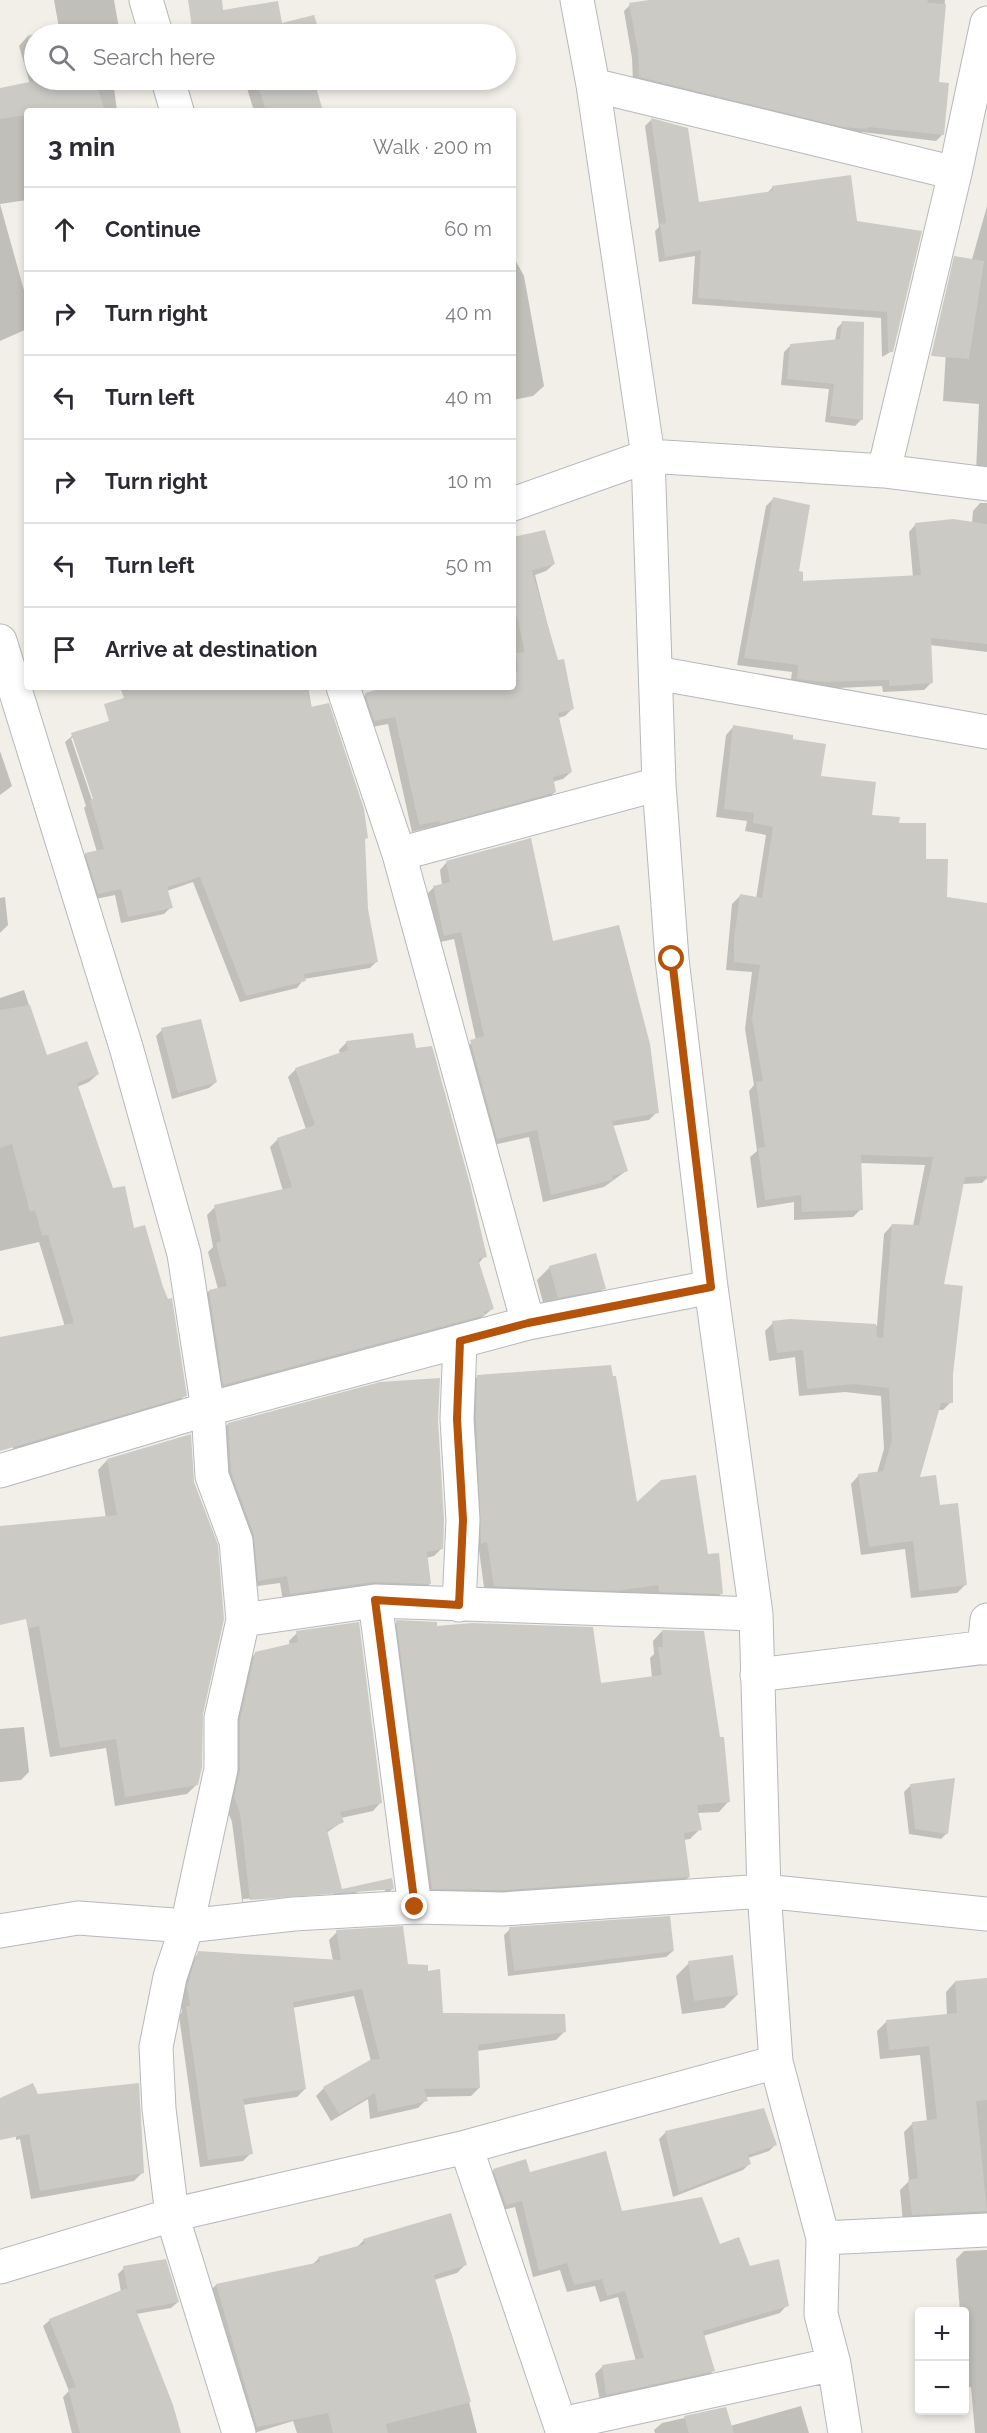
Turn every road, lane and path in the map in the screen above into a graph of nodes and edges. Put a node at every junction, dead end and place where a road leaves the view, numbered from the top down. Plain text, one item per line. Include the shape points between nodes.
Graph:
1 (146, 0) edge
2 (577, 0) edge
3 (987, 23) edge
4 (153, 24) edge
5 (593, 85) junction
6 (171, 90) edge
7 (176, 108) edge
8 (955, 173) junction
9 (648, 456) junction
10 (884, 471) junction
11 (987, 483) edge
12 (516, 503) edge
13 (7, 644) edge
14 (656, 673) junction
15 (344, 690) edge
16 (987, 732) edge
17 (659, 784) junction
18 (399, 854) junction
19 (711, 1287) junction
20 (528, 1323) junction
21 (460, 1341) junction
22 (208, 1409) junction
23 (0, 1471) edge
24 (375, 1600) junction
25 (459, 1605) junction
26 (756, 1614) junction
27 (243, 1620) junction
28 (986, 1638) edge
29 (757, 1675) junction
30 (765, 1891) junction
31 (415, 1907) junction
32 (987, 1914) edge
33 (187, 1926) junction
34 (0, 1931) edge
35 (777, 2062) junction
36 (466, 2147) junction
37 (172, 2216) junction
38 (987, 2230) edge
39 (823, 2238) junction
40 (0, 2267) edge
41 (834, 2364) junction
42 (562, 2428) edge
43 (239, 2433) edge
44 (845, 2433) edge

1 - 4 street
2 - 5 street
3 - 8 street
5 - 8 street
5 - 9 street
6 - 7 street
8 - 10 street
9 - 10 street
9 - 12 street
9 - 14 street
10 - 11 street
13 - 22 street via 184,1254
14 - 16 street
14 - 17 street
15 - 18 street
17 - 18 street
17 - 19 street via 672,959
18 - 20 street
19 - 20 street
19 - 26 street
20 - 21 street
21 - 22 street
21 - 25 street via 457,1419 463,1520
22 - 23 street
22 - 27 street via 212,1476 236,1541
24 - 25 street
24 - 27 street
24 - 31 street
25 - 26 street
26 - 29 street
27 - 33 street via 221,1718 221,1768
28 - 29 street
29 - 30 street
30 - 31 street via 503,1909
30 - 32 street
30 - 35 street
31 - 33 street via 294,1914
33 - 34 street via 78,1918
33 - 37 street via 170,1977 156,2047
35 - 36 street
35 - 39 street
36 - 37 street
36 - 42 street
37 - 40 street
37 - 43 street
38 - 39 street
39 - 41 street via 821,2314
41 - 42 street
41 - 44 street

